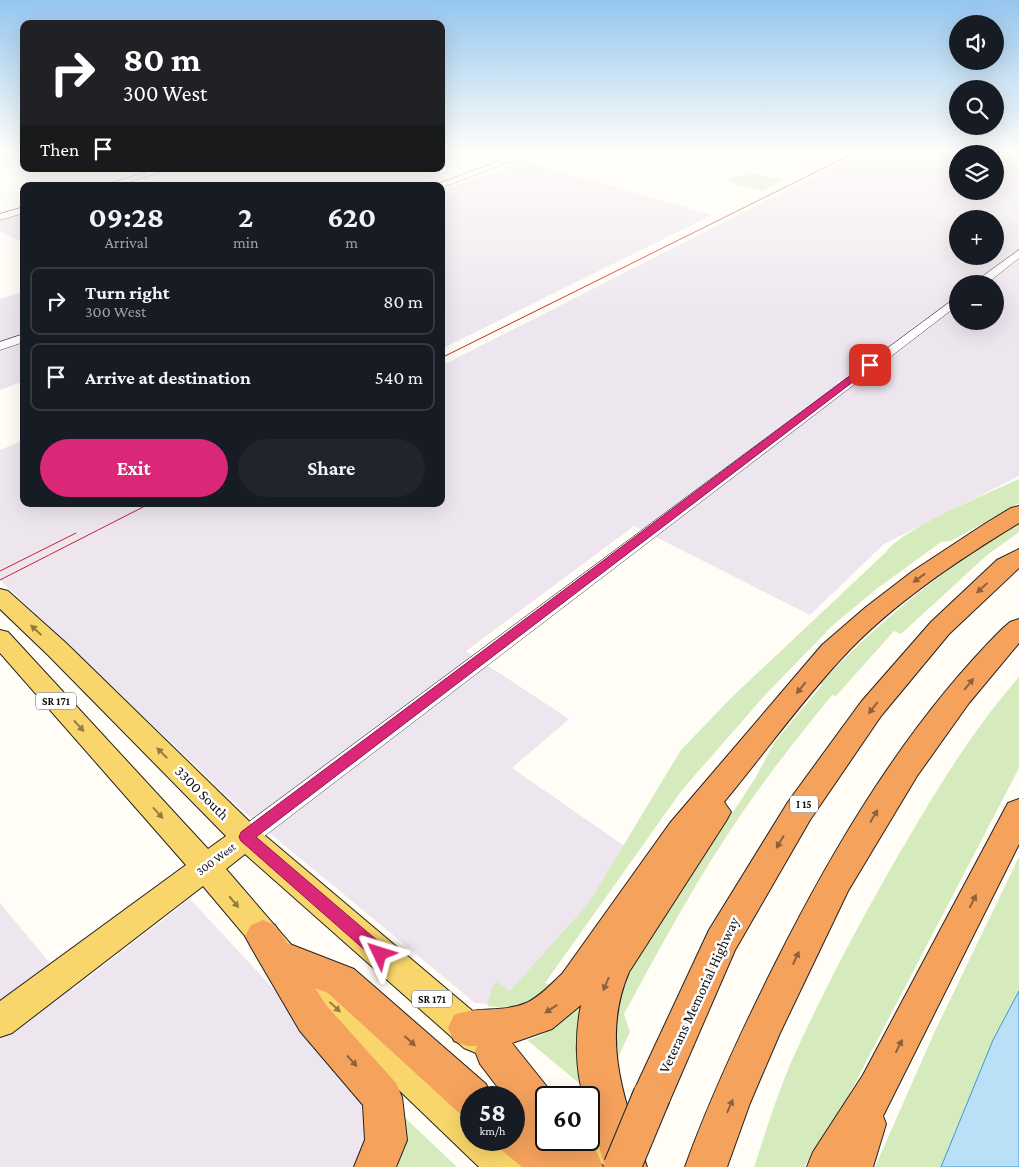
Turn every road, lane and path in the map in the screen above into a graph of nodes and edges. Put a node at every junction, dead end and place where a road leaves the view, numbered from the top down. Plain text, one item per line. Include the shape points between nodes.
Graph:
1 (20, 211) edge
2 (0, 217) edge
3 (1019, 253) edge
4 (990, 275) edge
5 (949, 306) edge
6 (20, 339) edge
7 (0, 346) edge
8 (1019, 514) edge
9 (1019, 556) edge
10 (0, 596) edge
11 (1019, 628) edge
12 (6, 645) edge
13 (72, 664) junction
14 (751, 749) junction
15 (1019, 812) edge
16 (246, 837) junction
17 (205, 868) junction
18 (273, 947) junction
19 (0, 1022) edge
20 (480, 1040) junction
21 (536, 1086) edge
22 (460, 1087) edge
23 (877, 1090) junction
24 (535, 1104) edge
25 (460, 1125) edge
26 (600, 1140) edge
27 (525, 1144) edge
28 (489, 1151) edge
29 (571, 1151) edge
30 (708, 1159) edge
31 (626, 1165) edge
32 (375, 1167) edge
33 (506, 1167) edge
34 (555, 1167) edge
35 (582, 1167) edge
36 (828, 1167) edge
37 (852, 1167) edge

1 - 2 street
3 - 4 street
5 - 16 street, 300 West
6 - 7 street
8 -> 14 highway via 968,544 857,627
9 -> 31 highway, Veterans Memorial Highway / I 15, bridge via 940,628 871,709 799,811 721,940 652,1095
13 -> 10 main road, 3300 South / SR 171
30 -> 11 highway via 757,1041 843,867 928,734
12 - 13 main road via 48,654
12 -> 17 main road, SR 171
16 -> 13 main road, 3300 South / SR 171
14 -> 20 highway via 681,832 575,986 557,1005 540,1016
14 -> 31 highway via 710,820 616,961 603,990 597,1020 596,1055 605,1107
23 -> 15 highway
16 - 17 main road, 300 West
16 - 20 main road, 3300 South / SR 171
17 -> 18 main road, SR 171
17 - 19 main road, 300 West
18 -> 22 highway via 341,981
18 -> 25 main road, SR 171
18 -> 32 highway via 313,1018 382,1097 386,1140
20 - 21 main road, 3300 South / SR 171
20 - 24 highway
23 - 36 highway
23 - 37 highway
26 - 31 main road
27 - 34 highway
28 - 33 main road
29 - 35 highway

